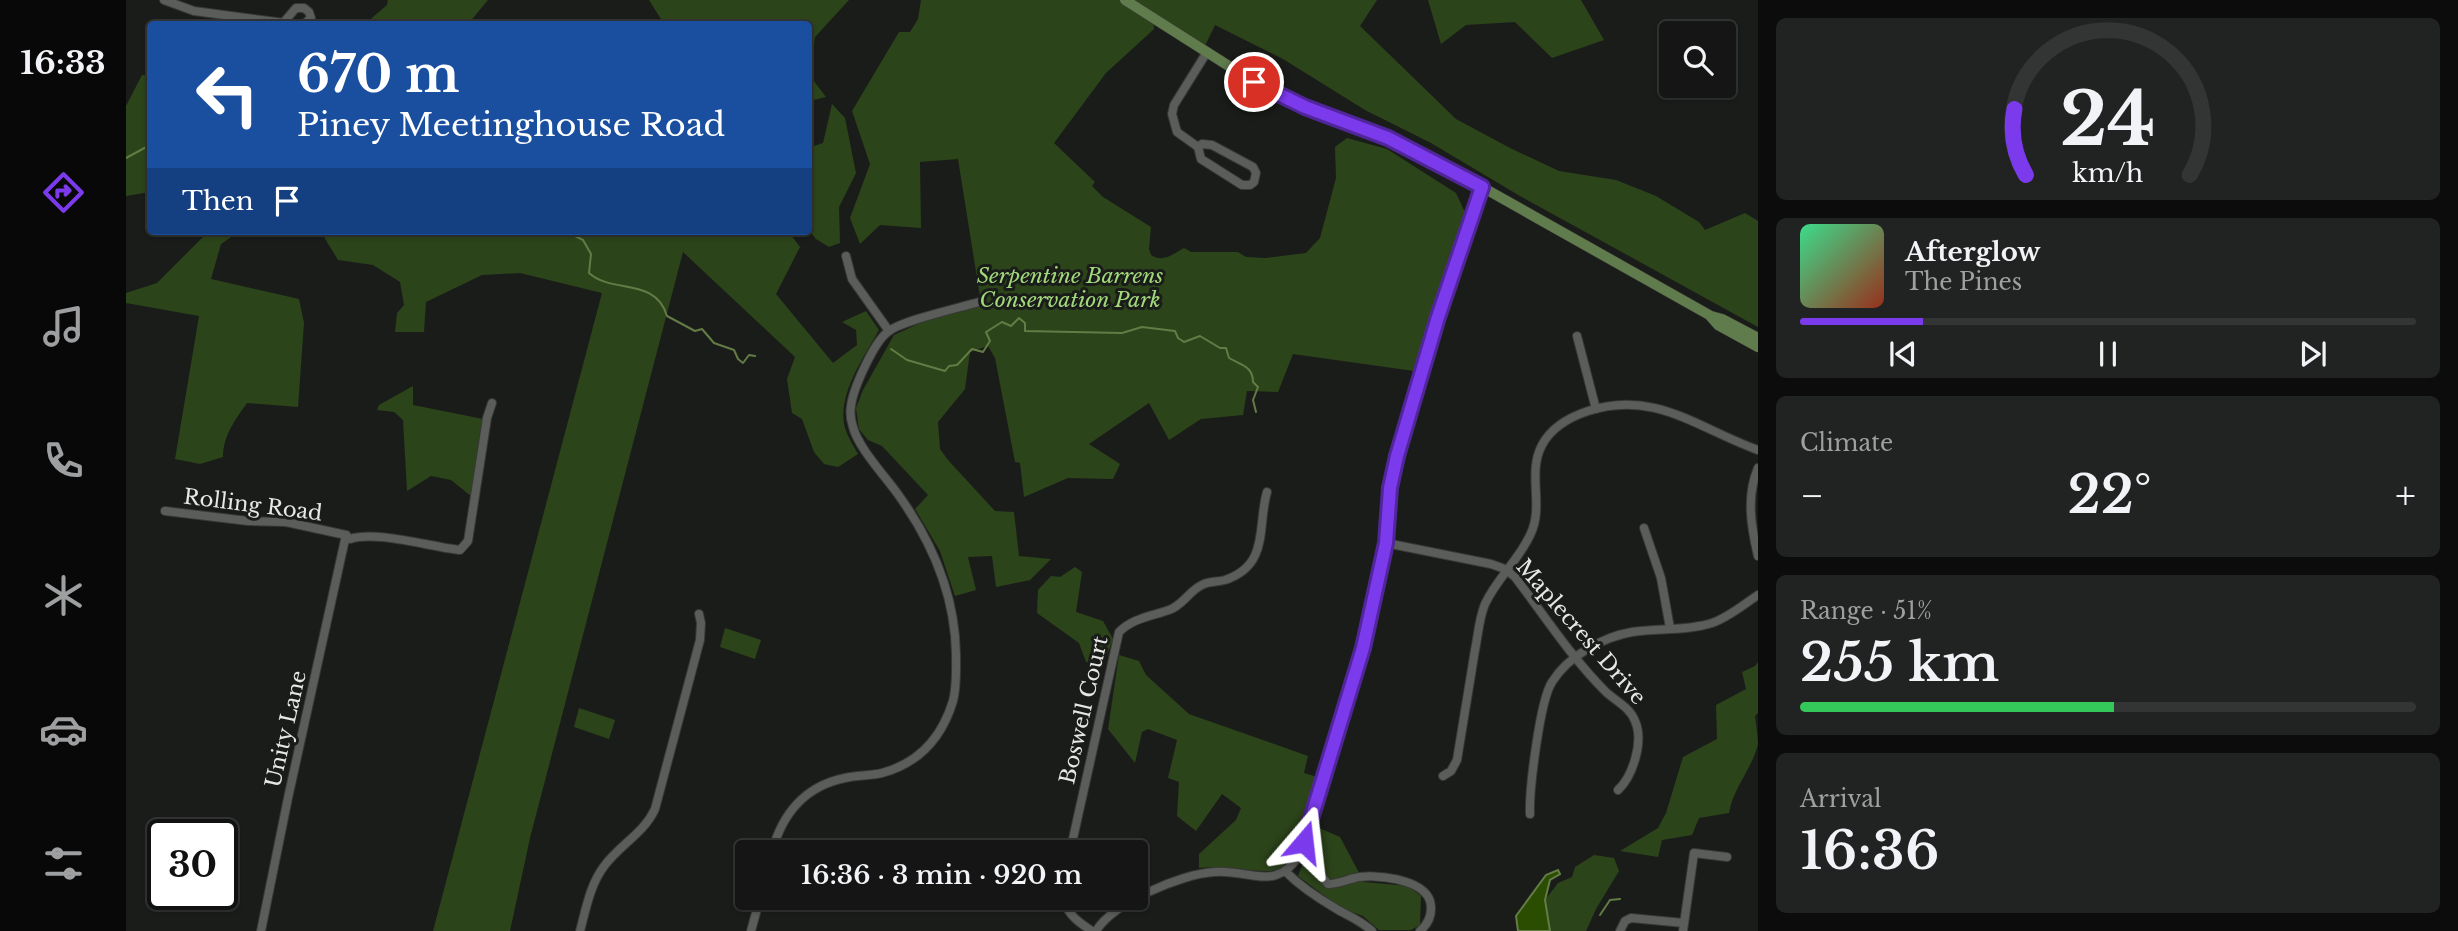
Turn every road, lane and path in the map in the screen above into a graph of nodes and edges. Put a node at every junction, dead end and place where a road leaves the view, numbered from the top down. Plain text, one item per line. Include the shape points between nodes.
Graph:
1 (164, 0) edge
2 (1125, 0) edge
3 (266, 21) edge
4 (290, 21) edge
5 (308, 21) edge
6 (1207, 52) junction
7 (1198, 147) junction
8 (1482, 187) junction
9 (846, 256) dead end
10 (979, 302) dead end
11 (1711, 316) junction
12 (889, 331) junction
13 (1577, 336) dead end
14 (1758, 338) edge
15 (1758, 347) edge
16 (492, 403) dead end
17 (1596, 408) junction
18 (1758, 450) edge
19 (1758, 468) edge
20 (1267, 492) dead end
21 (165, 511) dead end
22 (1644, 528) dead end
23 (346, 536) junction
24 (1386, 543) junction
25 (1758, 556) edge
26 (1505, 569) junction
27 (1758, 595) edge
28 (699, 614) dead end
29 (1670, 628) junction
30 (1576, 657) junction
31 (1443, 776) dead end
32 (1618, 790) dead end
33 (1530, 814) dead end
34 (775, 840) edge
35 (1073, 840) edge
36 (1300, 854) junction
37 (1727, 857) dead end
38 (1286, 872) junction
39 (757, 910) edge
40 (1067, 910) edge
41 (1684, 927) edge
42 (261, 931) edge
43 (580, 931) edge
44 (751, 931) edge
45 (1094, 931) edge
46 (1372, 931) edge
47 (1420, 931) edge
48 (1620, 931) edge

1 - 3 street via 194,11
2 - 6 main road
4 - 5 street via 296,8 304,8 311,18
6 - 7 street via 1172,114 1177,132
6 - 8 main road via 1254,82 1388,138
7 - 7 street via 1201,159 1242,186 1254,182 1253,167 1212,145
8 - 11 main road
8 - 24 street via 1397,456
9 - 12 street via 852,279
10 - 12 street
11 - 14 main road
11 - 15 main road via 1718,325
12 - 34 street via 854,392 852,425 916,520 941,568 956,639 954,698 943,728 919,756 880,774 845,778 808,794 786,816
13 - 17 street
16 - 23 street, Rolling Road via 468,541 460,550
17 - 18 street via 1632,404 1663,409
17 - 26 street via 1567,420 1542,445 1535,469 1538,503 1533,531
19 - 25 street via 1751,517
20 - 35 street, Boswell Court via 1261,541 1243,569 1223,581 1202,585 1177,607 1130,623 1119,632
21 - 23 street, Rolling Road via 286,522
22 - 29 street via 1661,578
23 - 42 street, Unity Lane
24 - 26 street, Maplecrest Drive
24 - 36 street via 1356,677
26 - 30 street, Maplecrest Drive
26 - 31 street via 1483,607 1457,760
27 - 29 street via 1716,621
28 - 43 street via 700,640 655,808 643,830 603,866
29 - 30 street via 1614,637
30 - 32 street, Maplecrest Drive via 1632,714 1638,727 1630,775
30 - 33 street via 1549,688 1529,795
36 - 38 street
36 - 47 street via 1328,884 1363,877 1417,885 1431,908
37 - 41 street via 1694,853
38 - 45 street via 1268,877 1221,872 1196,875 1125,905
38 - 46 street
39 - 44 street
40 - 45 street
41 - 48 street via 1631,918

